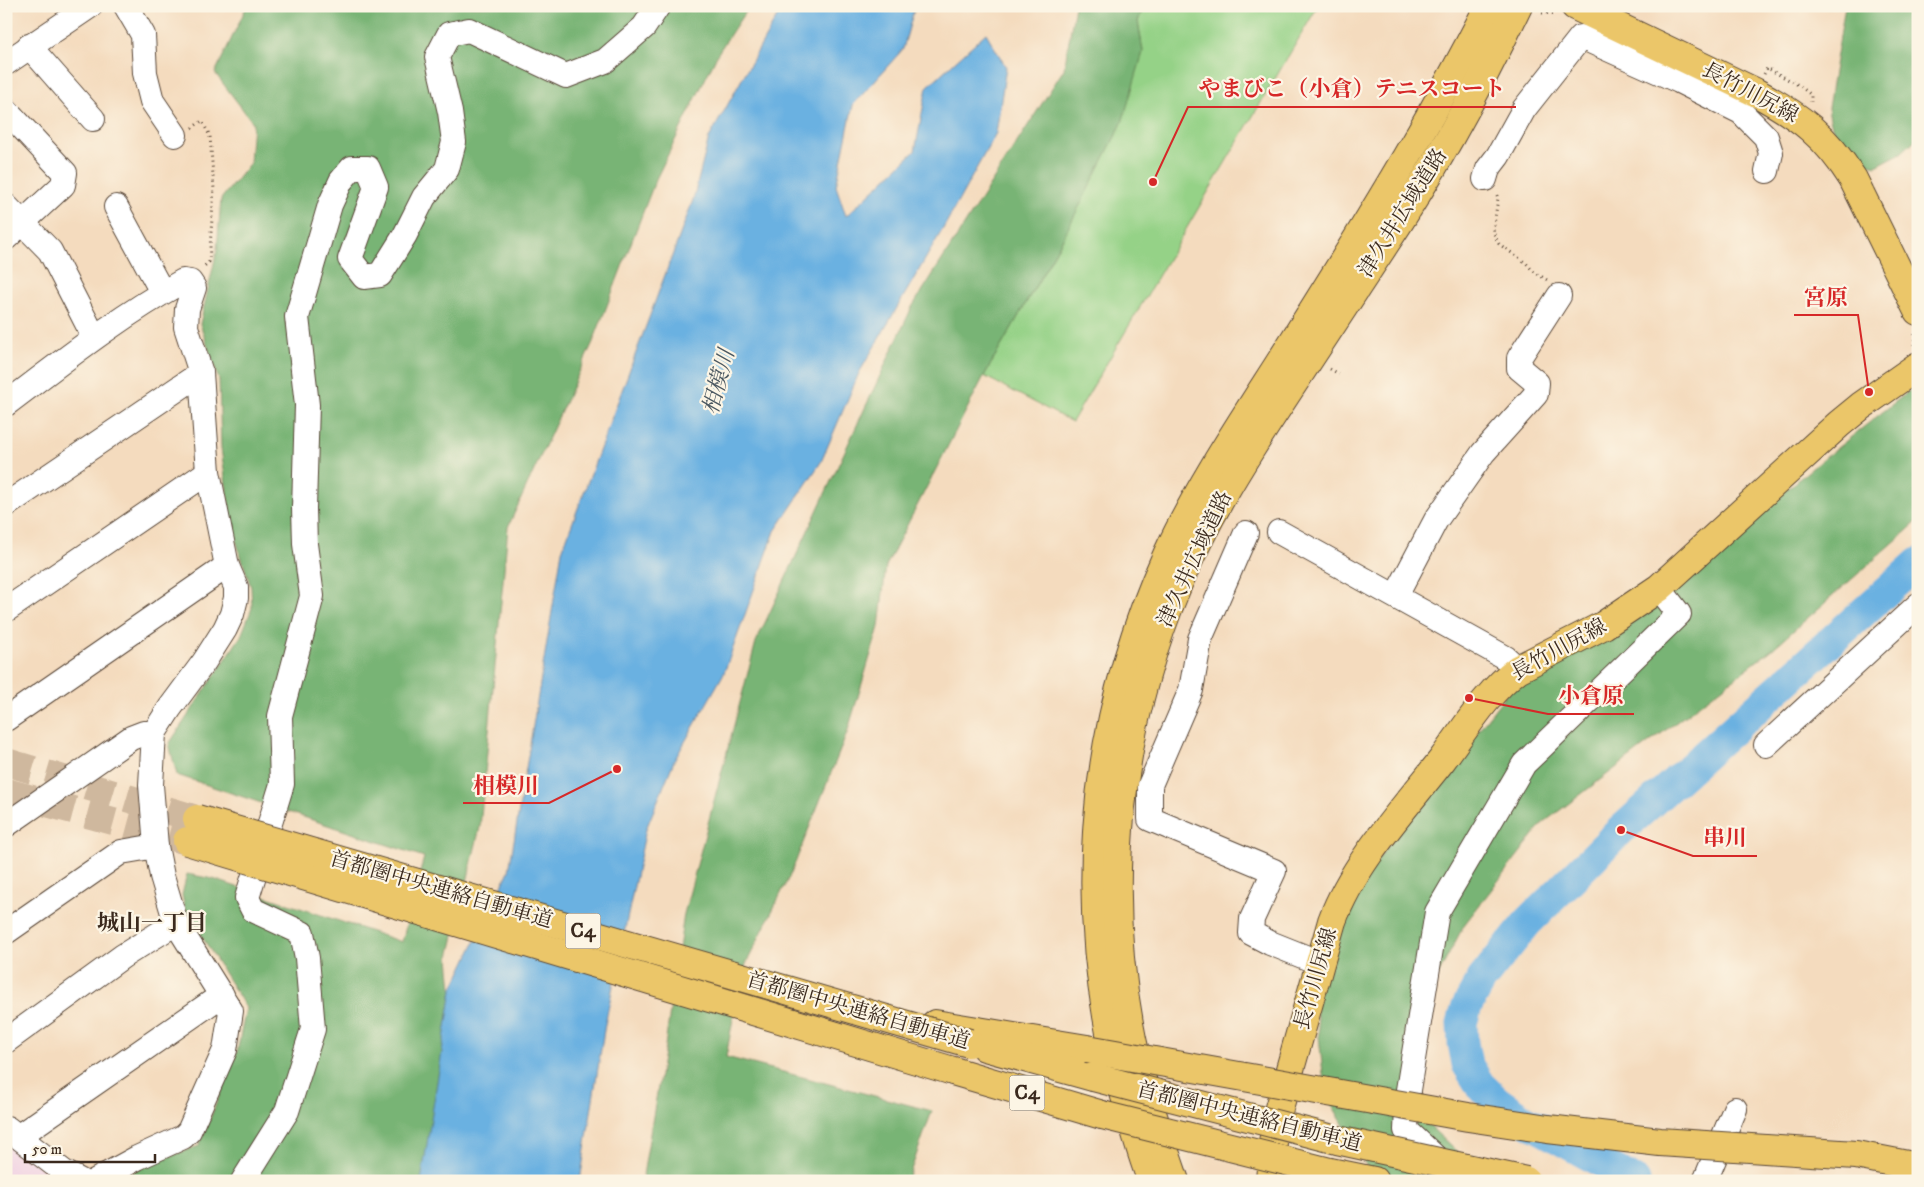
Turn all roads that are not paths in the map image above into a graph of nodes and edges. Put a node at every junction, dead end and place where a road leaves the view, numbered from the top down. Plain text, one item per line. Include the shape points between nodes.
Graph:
1 (90, 6) edge
2 (126, 6) edge
3 (658, 6) edge
4 (1489, 6) edge
5 (1568, 11) edge
6 (1531, 12) edge
7 (29, 46) junction
8 (6, 63) edge
9 (1685, 71) junction
10 (6, 110) edge
11 (94, 120) dead end
12 (175, 135) road end
13 (1767, 171) dead end
14 (1485, 179) road end
15 (6, 206) edge
16 (116, 207) dead end
17 (15, 230) edge
18 (162, 292) junction
19 (1559, 296) road end
20 (1916, 321) edge
21 (94, 337) junction
22 (1914, 357) edge
23 (200, 373) junction
24 (6, 404) edge
25 (208, 472) junction
26 (6, 505) edge
27 (1279, 532) dead end
28 (1246, 533) dead end
29 (227, 566) junction
30 (1659, 588) junction
31 (1396, 596) junction
32 (1918, 605) edge
33 (6, 610) edge
34 (1518, 669) junction
35 (6, 719) edge
36 (154, 733) junction
37 (1766, 745) dead end
38 (17, 807) edge
39 (6, 825) edge
40 (156, 846) junction
41 (176, 923) junction
42 (6, 932) edge
43 (1320, 963) junction
44 (222, 995) junction
45 (974, 1037) junction
46 (6, 1041) edge
47 (1735, 1109) dead end
48 (12, 1131) edge
49 (1918, 1167) edge
50 (1330, 1172) junction
51 (81, 1181) edge
52 (95, 1181) edge
53 (243, 1181) edge
54 (1152, 1181) edge
55 (1175, 1181) edge
56 (1270, 1181) edge
57 (1357, 1181) edge
58 (1374, 1181) edge
59 (1460, 1181) edge
60 (1526, 1181) edge
61 (1705, 1181) edge

1 - 7 street
2 - 12 street via 143,35 145,73 152,101
3 - 53 street via 644,26 606,61 566,76 469,30 449,34 437,57 454,142 447,169 424,197 380,276 364,277 350,259 376,187 368,168 352,168 330,205 296,317 307,405 304,508 312,596 280,716 282,784 247,898 253,910 302,933 313,1029 287,1111
4 - 54 main road, 津久井広域道路 via 1408,156 1200,492 1168,553 1127,660 1102,777 1095,854 1096,932 1105,1012 1116,1066
5 - 9 main road, 長竹川尻線
6 - 55 main road, 津久井広域道路 via 1482,81 1382,250 1213,512 1179,582 1149,666 1132,730 1121,806 1117,920 1132,1040
7 - 8 street
7 - 11 street
9 - 13 street via 1741,112 1766,137 1771,153
9 - 14 street via 1581,37 1524,109
9 - 20 main road, 長竹川尻線 via 1779,105 1817,132 1830,146 1863,197
10 - 17 street via 65,173 63,185
15 - 17 street
16 - 18 street
17 - 21 street via 50,251
18 - 21 street
18 - 23 street via 183,281 190,282 194,288 185,320
19 - 31 street via 1519,358 1519,368 1537,383 1536,394 1483,453 1436,520
21 - 24 street
22 - 30 main road, 長竹川尻線
23 - 25 street
23 - 26 street
25 - 29 street
25 - 33 street
27 - 31 street
28 - 43 street via 1200,639 1191,690 1150,785 1150,819 1274,871 1252,919 1251,934
29 - 35 street
29 - 36 street via 236,587 229,622
30 - 34 main road, 長竹川尻線 via 1612,620
30 - 59 street via 1679,614 1524,764 1436,912 1408,1090 1406,1130
31 - 34 street via 1506,658
32 - 37 street
34 - 43 main road, 長竹川尻線 via 1502,682 1481,708 1352,878 1338,905
36 - 38 street via 131,738
36 - 40 street via 151,785
38 - 39 street
40 - 41 street
40 - 42 street via 121,852
41 - 44 street
41 - 46 street via 123,956
43 - 56 main road, 長竹川尻線 via 1286,1083 1273,1142
44 - 48 street
44 - 52 street via 232,1011 225,1050 190,1131
45 - 49 main road, bridge via 1087,1049 1548,1129 1660,1142 1856,1155
45 - 50 main road, 首都圏中央連絡自動車道 / C4, bridge via 852,1010 192,830 953,1072 1102,1115
45 - 60 main road, 首都圏中央連絡自動車道 / C4, bridge via 1093,1077 1337,1140
47 - 61 street
48 - 51 street via 64,1172
50 - 57 main road
50 - 58 main road, 首都圏中央連絡自動車道 / C4

